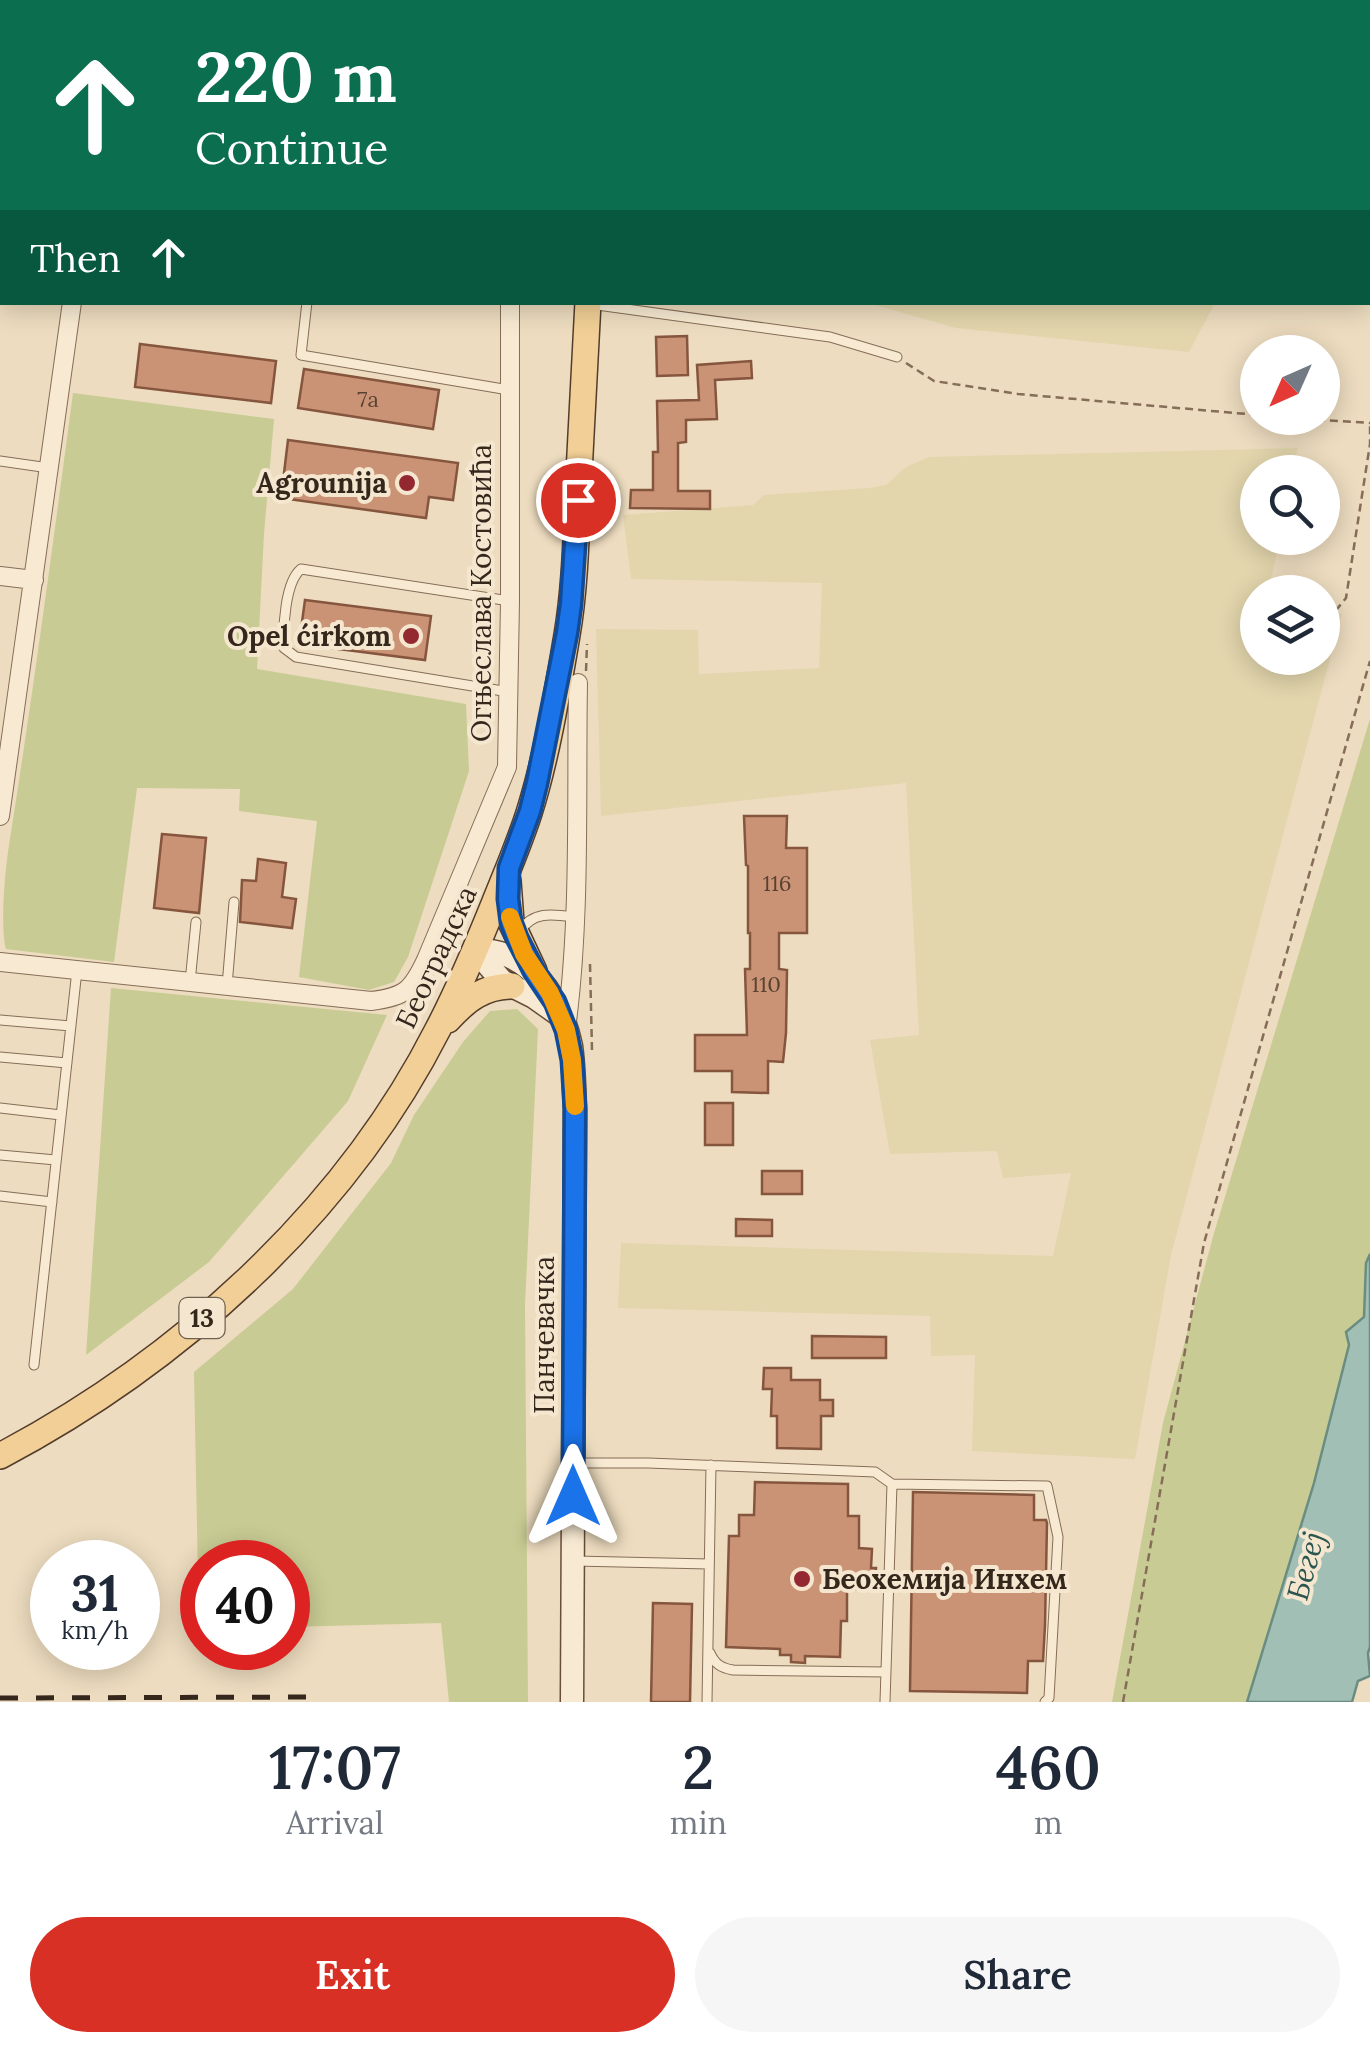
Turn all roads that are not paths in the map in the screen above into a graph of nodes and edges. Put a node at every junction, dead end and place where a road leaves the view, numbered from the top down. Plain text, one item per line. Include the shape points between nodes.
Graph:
1 (72, 305) edge
2 (307, 305) edge
3 (510, 305) edge
4 (588, 305) edge
5 (602, 305) edge
6 (897, 356) road end
7 (509, 390) junction
8 (0, 461) edge
9 (50, 468) junction
10 (0, 576) edge
11 (34, 580) junction
12 (510, 601) junction
13 (582, 678) road end
14 (509, 692) junction
15 (0, 816) edge
16 (509, 868) junction
17 (234, 902) dead end
18 (574, 918) junction
19 (196, 922) dead end
20 (517, 938) junction
21 (476, 950) junction
22 (0, 962) edge
23 (77, 970) junction
24 (534, 971) junction
25 (190, 982) junction
26 (226, 986) junction
27 (512, 986) junction
28 (0, 1020) edge
29 (563, 1023) junction
30 (71, 1026) junction
31 (438, 1031) junction
32 (0, 1057) edge
33 (67, 1063) junction
34 (0, 1108) edge
35 (61, 1115) junction
36 (0, 1155) edge
37 (56, 1160) junction
38 (0, 1196) edge
39 (52, 1202) junction
40 (34, 1365) dead end
41 (0, 1456) edge
42 (573, 1463) junction
43 (711, 1465) junction
44 (892, 1484) junction
45 (572, 1561) junction
46 (709, 1564) junction
47 (708, 1645) junction
48 (886, 1672) junction
49 (572, 1702) edge
50 (707, 1702) edge
51 (885, 1702) edge
52 (1045, 1702) edge

1 - 9 street
2 - 7 lane via 300,355
3 - 7 street, Огњеслава Костовића
4 - 16 main road, Београдска / 13 via 571,604 537,783
5 - 6 lane via 830,337
7 - 12 street, Огњеслава Костовића
8 - 9 lane
9 - 11 street
10 - 11 street
11 - 15 street
12 - 14 street, Огњеслава Костовића
12 - 14 lane via 301,569 291,581 283,635 284,648 296,658
13 - 18 street, Панчевачка
14 - 26 street, Огњеслава Костовића via 506,766 411,987 371,1001
16 - 20 main road
16 - 21 main road, Београдска / 13
17 - 26 lane
18 - 20 lane via 537,915
18 - 29 street, Панчевачка
19 - 25 lane
20 - 24 main road
21 - 24 street via 509,954
21 - 27 street
21 - 31 main road, Београдска / 13
22 - 23 street, Огњеслава Костовића
23 - 25 street, Огњеслава Костовића
23 - 30 lane
24 - 29 street
25 - 26 street, Огњеслава Костовића
27 - 29 street via 546,1004
27 - 31 main road via 480,992
28 - 30 lane
29 - 42 street, Панчевачка via 575,1109
30 - 33 lane
31 - 41 main road, Београдска / 13 via 353,1163 255,1271 145,1363
32 - 33 lane
33 - 35 lane
34 - 35 lane
35 - 37 lane
36 - 37 lane
37 - 39 lane
38 - 39 lane
39 - 40 lane
42 - 43 lane
42 - 45 street, Панчевачка
43 - 44 lane via 875,1472
43 - 46 lane
44 - 48 lane
44 - 52 lane via 1047,1486 1058,1537
45 - 46 lane
45 - 49 street, Панчевачка
46 - 47 lane
47 - 48 lane via 713,1660 733,1670
47 - 50 lane
48 - 51 lane

